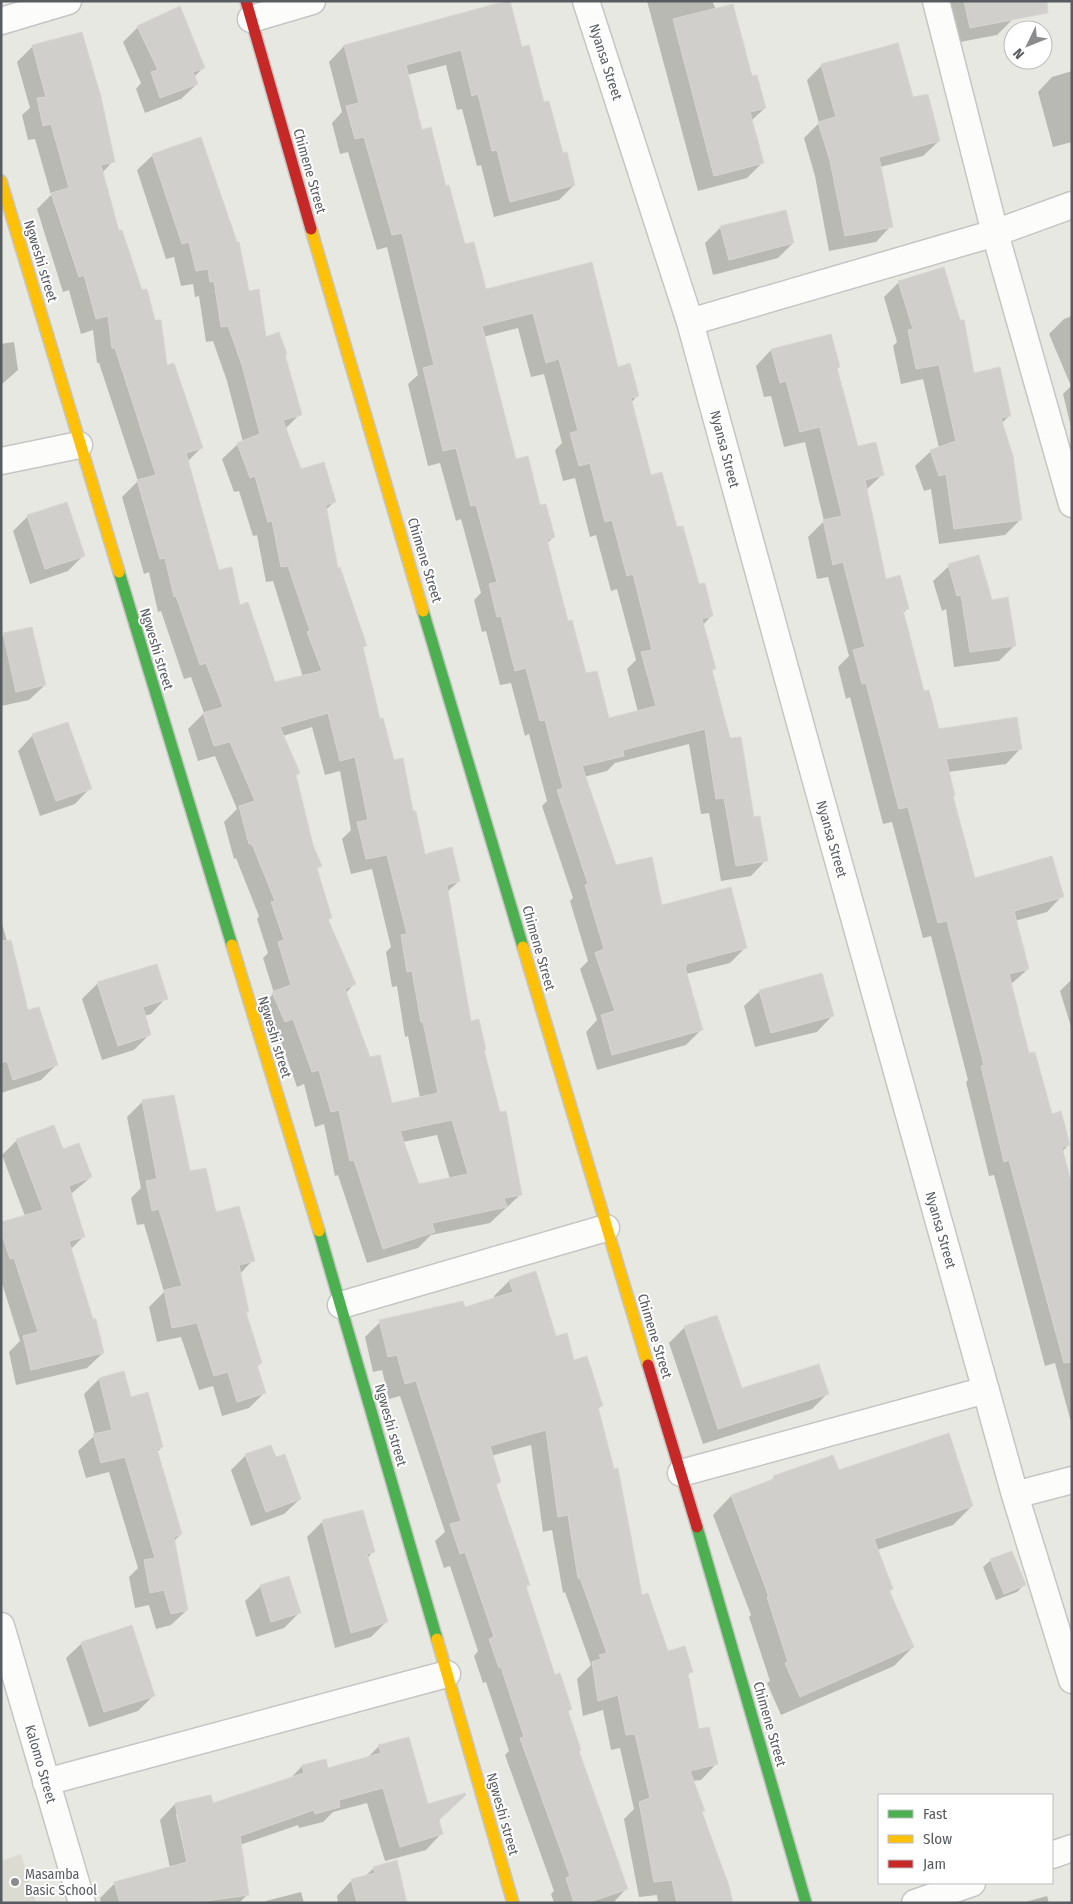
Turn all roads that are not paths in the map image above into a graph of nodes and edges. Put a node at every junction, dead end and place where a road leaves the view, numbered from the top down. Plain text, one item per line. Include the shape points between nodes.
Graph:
1 (68, 1) edge
2 (312, 1) edge
3 (586, 1) edge
4 (936, 1) edge
5 (248, 10) edge
6 (1, 21) edge
7 (1, 181) edge
8 (1072, 205) edge
9 (996, 233) junction
10 (690, 322) junction
11 (79, 445) junction
12 (1, 461) edge
13 (1072, 504) edge
14 (606, 1228) junction
15 (341, 1304) junction
16 (986, 1390) junction
17 (681, 1473) junction
18 (1072, 1480) edge
19 (1015, 1495) junction
20 (1, 1626) edge
21 (446, 1674) junction
22 (1072, 1680) edge
23 (46, 1782) junction
24 (1072, 1848) edge
25 (1053, 1855) edge
26 (969, 1884) edge
27 (82, 1903) edge
28 (513, 1903) edge
29 (806, 1903) edge
30 (915, 1903) edge

1 - 6 street
2 - 5 street
3 - 10 street, Nyansa Street
4 - 9 street
5 - 14 street, Chimene Street
7 - 11 street, Ngweshi street
8 - 9 street
9 - 10 street
9 - 13 street
10 - 16 street, Nyansa Street
11 - 12 street
11 - 15 street, Ngweshi street
14 - 15 street
14 - 17 street, Chimene Street
15 - 21 street, Ngweshi street
16 - 17 street
16 - 19 street, Nyansa Street
17 - 29 street, Chimene Street
18 - 19 street
19 - 22 street, Nyansa Street
20 - 23 street, Kalomo Street
21 - 23 street
21 - 28 street, Ngweshi street
23 - 27 street, Kalomo Street
24 - 25 street
26 - 30 street

